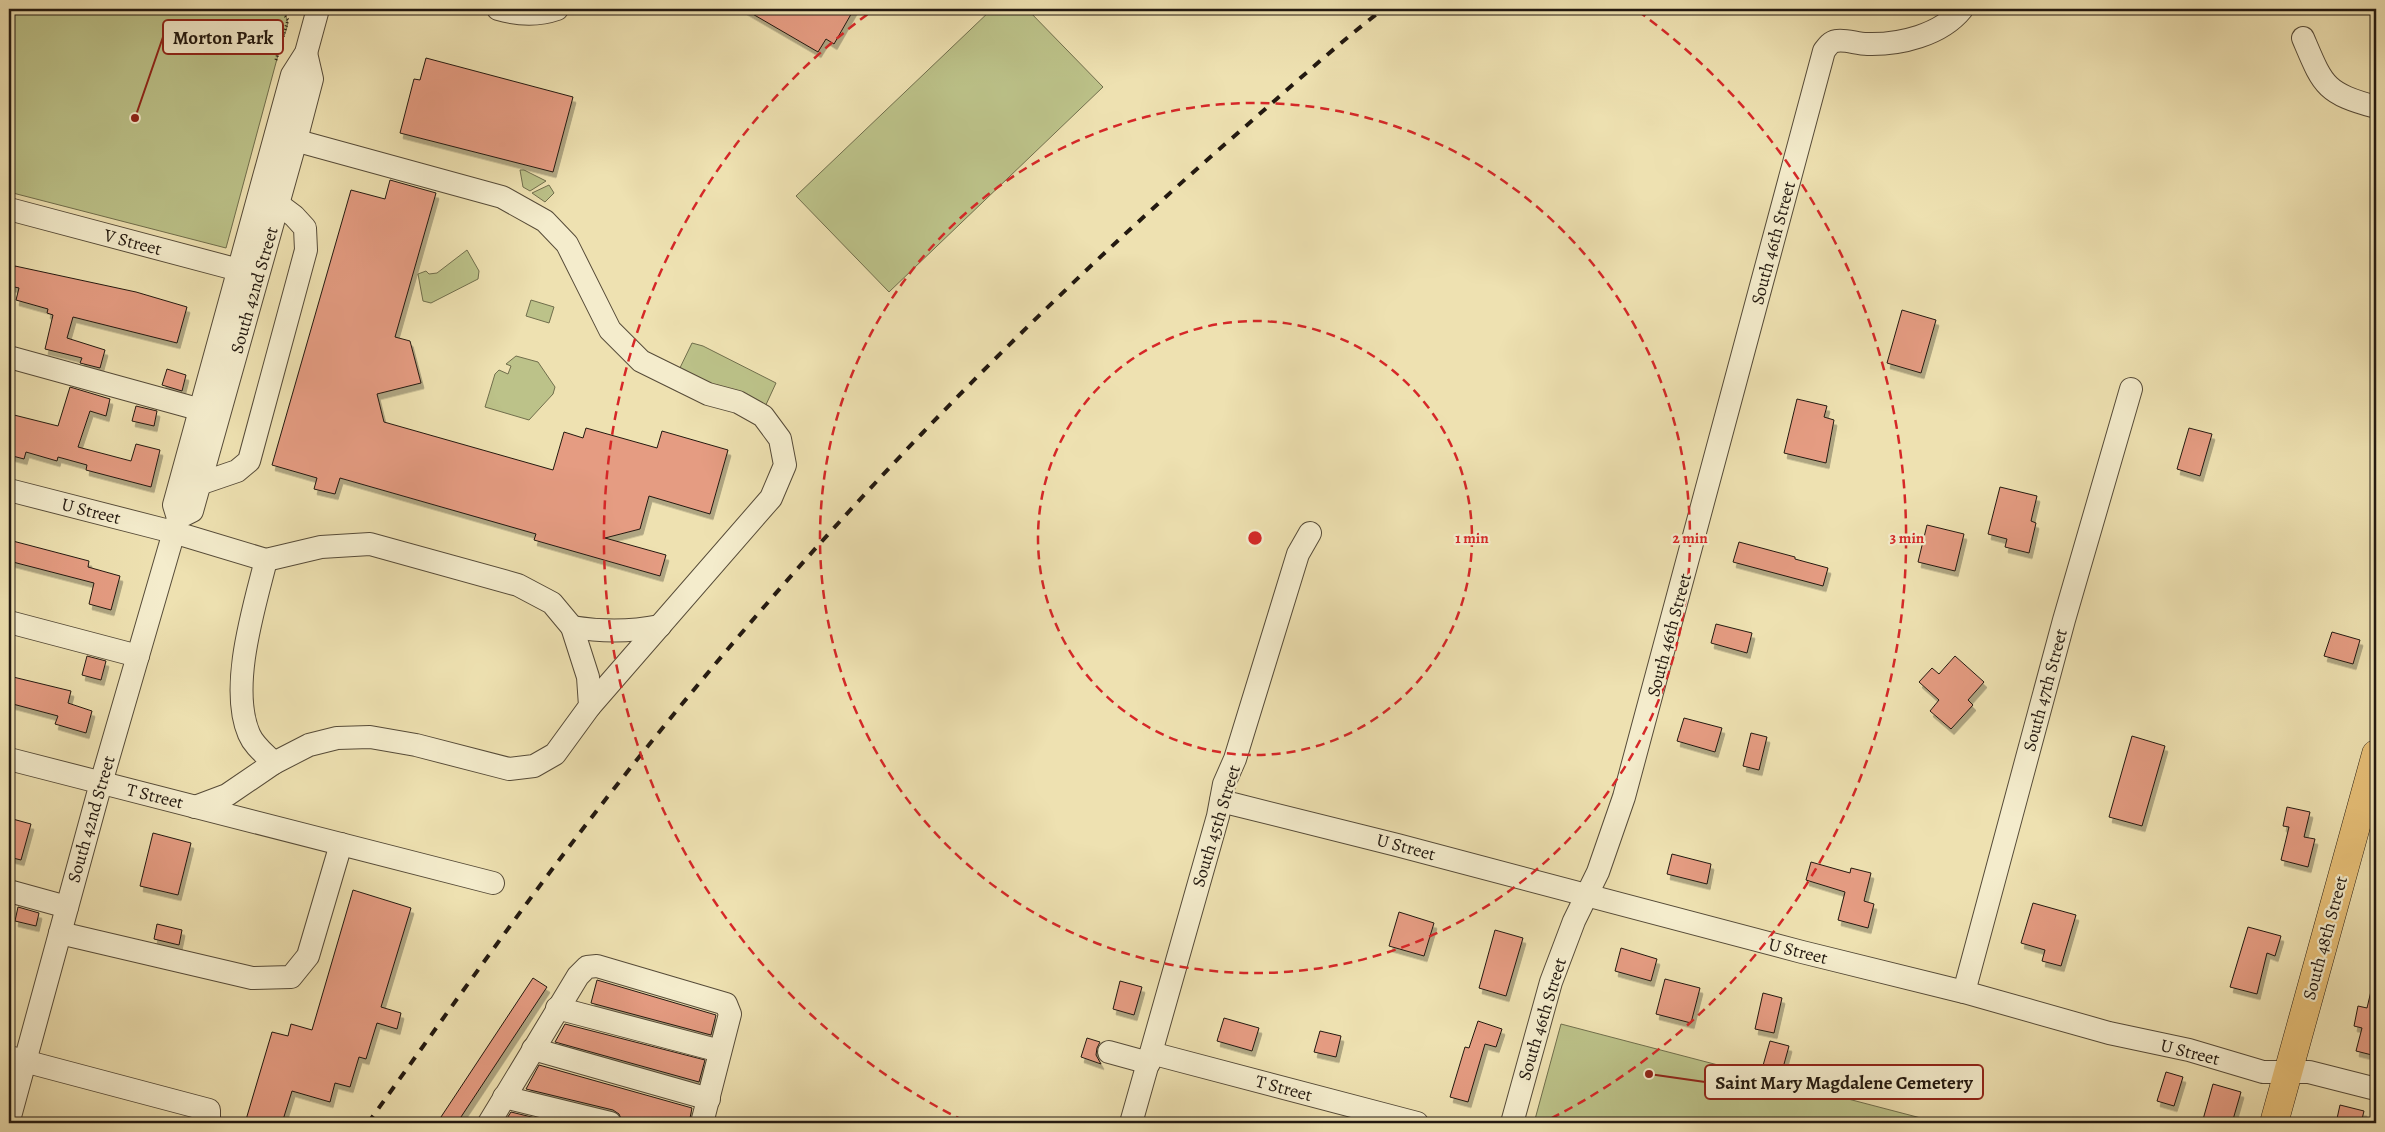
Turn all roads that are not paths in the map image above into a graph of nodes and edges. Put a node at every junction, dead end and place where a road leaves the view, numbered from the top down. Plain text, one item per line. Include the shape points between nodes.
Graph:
1 (318, 9) edge
2 (498, 9) edge
3 (557, 9) edge
4 (1962, 9) edge
5 (2303, 38) dead end
6 (2376, 107) edge
7 (286, 138) junction
8 (278, 204) junction
9 (9, 209) edge
10 (249, 272) junction
11 (9, 357) edge
12 (2131, 390) dead end
13 (210, 412) junction
14 (199, 484) junction
15 (9, 490) edge
16 (175, 525) junction
17 (1310, 533) dead end
18 (266, 560) junction
19 (9, 622) edge
20 (660, 626) junction
21 (572, 627) junction
22 (138, 656) junction
23 (590, 706) junction
24 (2376, 754) edge
25 (9, 759) edge
26 (274, 763) junction
27 (101, 783) junction
28 (1220, 801) junction
29 (195, 807) junction
30 (341, 844) junction
31 (493, 883) dead end
32 (9, 891) edge
33 (1587, 895) junction
34 (67, 907) junction
35 (60, 933) junction
36 (1964, 992) junction
37 (558, 1008) junction
38 (533, 1049) junction
39 (720, 1051) junction
40 (1109, 1052) dead end
41 (1150, 1058) junction
42 (17, 1059) edge
43 (2288, 1072) junction
44 (2376, 1088) edge
45 (504, 1097) junction
46 (708, 1099) junction
47 (9, 1120) edge
48 (209, 1123) edge
49 (489, 1123) edge
50 (610, 1123) edge
51 (702, 1123) edge
52 (1131, 1123) edge
53 (1417, 1123) edge
54 (1512, 1123) edge
55 (2274, 1123) edge

1 - 7 street, South 42nd Street via 306,53 312,79
2 - 3 street via 528,15
4 - 33 street, South 46th Street via 1953,20 1938,29 1915,37 1878,44 1837,40 1824,51 1624,797
5 - 6 street via 2318,72 2332,91
7 - 8 street, South 42nd Street
7 - 10 street, South 42nd Street
7 - 20 street via 502,197 545,221 567,244 610,330 641,362 701,390 738,402 762,416 780,438 785,466 771,498
8 - 10 street, South 42nd Street
8 - 14 street via 305,228 306,250 249,461 237,471
9 - 10 street, V Street
10 - 13 street, South 42nd Street
11 - 13 street
12 - 36 street, South 47th Street via 2064,620
13 - 14 street, South 42nd Street
13 - 16 street, South 42nd Street via 174,505
14 - 16 street, South 42nd Street via 192,511
15 - 16 street, U Street
16 - 18 street, U Street
16 - 22 street, South 42nd Street
17 - 28 street, South 45th Street via 1298,554
18 - 21 street via 321,547 370,544 518,585 552,603
18 - 26 street via 245,644 242,674 249,734
19 - 22 street
20 - 21 street via 631,631
20 - 23 street
21 - 23 street via 588,677
22 - 27 street, South 42nd Street
23 - 26 street via 555,754 534,766 509,768 370,737 337,738 318,743
24 - 43 main road, South 48th Street
25 - 27 street, T Street
26 - 29 street via 226,795
27 - 29 street, T Street
27 - 34 street, South 42nd Street
28 - 33 street, U Street
28 - 41 street, South 45th Street
29 - 30 street, T Street
30 - 31 street, T Street
30 - 35 street via 308,956 291,977 252,978
32 - 34 street
33 - 36 street, U Street
33 - 54 street, South 46th Street via 1551,982
34 - 35 street, South 42nd Street
35 - 42 street, South 42nd Street
36 - 43 street, U Street via 2263,1072
37 - 38 street
37 - 39 street
37 - 39 street via 578,976 587,967 597,966 726,1004 730,1014
38 - 45 street
38 - 46 street
39 - 46 street
40 - 41 street, T Street
41 - 52 street, South 45th Street
41 - 53 street, T Street
42 - 47 street, South 42nd Street
42 - 48 street via 209,1110
43 - 44 street, U Street via 2309,1072
43 - 55 main road, South 48th Street
45 - 49 street
45 - 50 street
46 - 51 street

